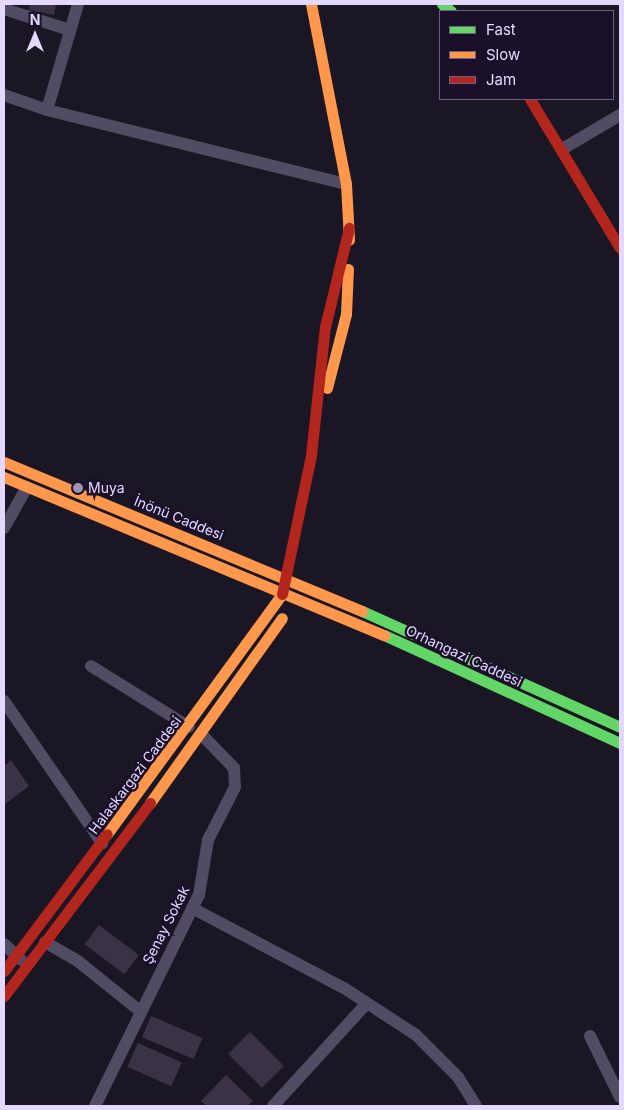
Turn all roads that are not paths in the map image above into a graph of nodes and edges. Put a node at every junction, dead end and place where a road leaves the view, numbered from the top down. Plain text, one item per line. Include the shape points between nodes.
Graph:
1 (78, 4) edge
2 (311, 4) edge
3 (4, 9) edge
4 (70, 30) junction
5 (4, 94) edge
6 (531, 100) edge
7 (47, 110) junction
8 (620, 115) edge
9 (564, 148) junction
10 (346, 184) junction
11 (349, 228) junction
12 (620, 248) edge
13 (316, 424) junction
14 (4, 462) edge
15 (34, 475) junction
16 (4, 477) edge
17 (28, 487) junction
18 (127, 514) junction
19 (122, 527) junction
20 (4, 528) edge
21 (286, 580) junction
22 (301, 586) junction
23 (283, 593) junction
24 (296, 598) junction
25 (390, 623) junction
26 (383, 635) junction
27 (445, 650) junction
28 (436, 662) junction
29 (91, 666) dead end
30 (490, 670) junction
31 (483, 682) junction
32 (539, 692) junction
33 (4, 700) edge
34 (531, 703) junction
35 (189, 727) junction
36 (620, 727) edge
37 (202, 735) junction
38 (620, 742) edge
39 (102, 843) junction
40 (111, 856) junction
41 (192, 908) junction
42 (45, 942) junction
43 (4, 944) edge
44 (15, 955) junction
45 (27, 964) junction
46 (4, 971) edge
47 (4, 996) edge
48 (367, 1003) junction
49 (140, 1011) junction
50 (590, 1036) dead end
51 (620, 1097) edge
52 (95, 1106) edge
53 (273, 1106) edge
54 (476, 1106) edge

1 - 4 street
2 - 10 main road
3 - 4 street
4 - 7 street
5 - 7 street
6 - 9 main road
7 - 10 street
8 - 9 street
9 - 12 main road
10 - 11 main road
11 - 13 main road via 325,326
11 - 13 main road via 346,314
13 - 21 main road
14 - 15 main road, İnönü Caddesi
15 - 17 main road
15 - 18 main road, İnönü Caddesi
16 - 17 main road, Orhangazi Caddesi
17 - 19 main road, Orhangazi Caddesi
17 - 20 street
18 - 19 main road
18 - 21 main road, İnönü Caddesi
19 - 23 main road, Orhangazi Caddesi
21 - 22 main road, İnönü Caddesi
21 - 23 main road
22 - 24 main road
22 - 25 main road, Orhangazi Caddesi
23 - 24 main road, Orhangazi Caddesi
23 - 35 main road, Halaskargazi Caddesi
24 - 26 main road, Orhangazi Caddesi
24 - 37 main road
25 - 26 main road
25 - 27 main road, Orhangazi Caddesi
26 - 28 main road, Orhangazi Caddesi
27 - 28 main road
27 - 30 main road, Orhangazi Caddesi
28 - 31 main road, Orhangazi Caddesi
29 - 35 street
30 - 31 main road
30 - 32 main road, Orhangazi Caddesi
31 - 34 main road, Orhangazi Caddesi
32 - 34 main road
32 - 36 main road, Orhangazi Caddesi
33 - 39 street
34 - 38 main road, Orhangazi Caddesi
35 - 37 main road
35 - 39 main road, Halaskargazi Caddesi
37 - 40 main road
37 - 41 street, Şenay Sokak via 228,759 236,779 208,840 205,878
39 - 40 main road
39 - 44 main road, Halaskargazi Caddesi
40 - 42 main road
41 - 48 street
41 - 49 street, Şenay Sokak
42 - 45 main road
42 - 49 street via 79,962
43 - 44 street
44 - 45 street
44 - 46 main road, Halaskargazi Caddesi
45 - 47 main road
48 - 53 street
48 - 54 street via 430,1047 458,1076
49 - 52 street, Şenay Sokak
50 - 51 street

